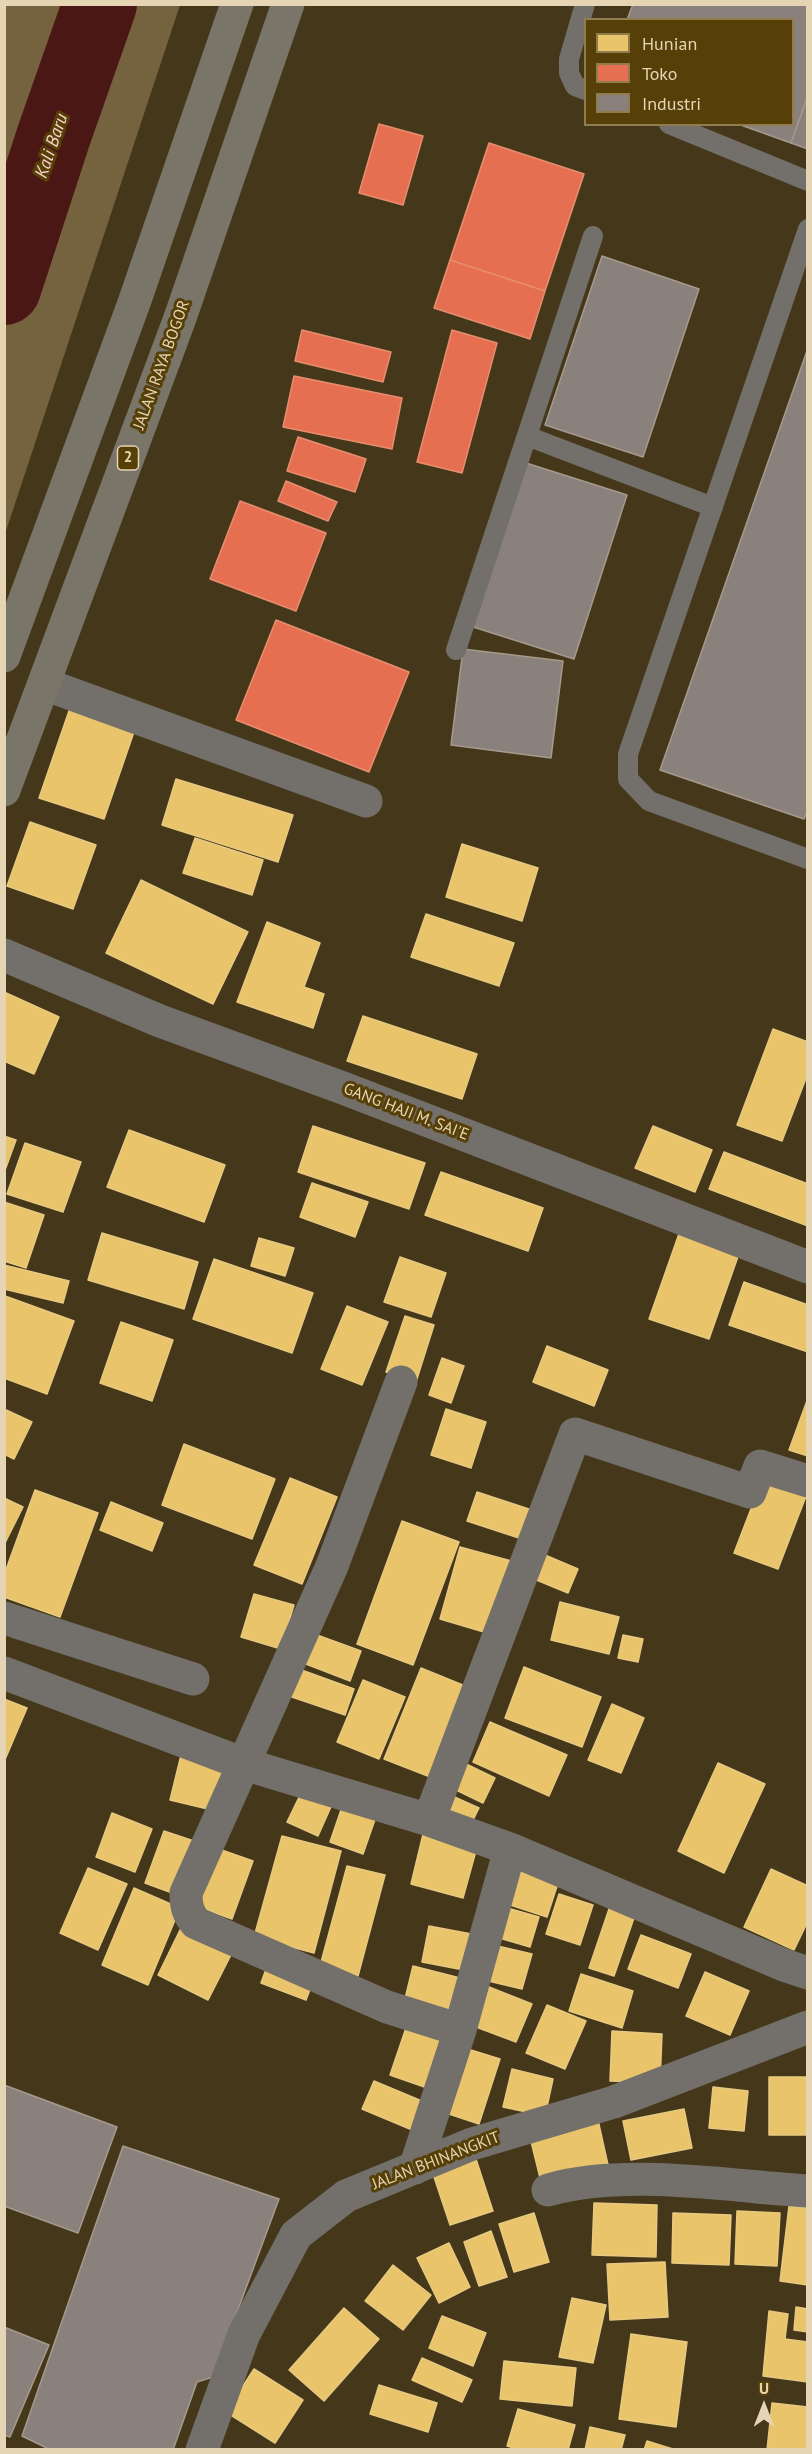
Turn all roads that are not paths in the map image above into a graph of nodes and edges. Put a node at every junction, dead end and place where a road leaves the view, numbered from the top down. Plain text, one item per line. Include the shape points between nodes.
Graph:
1 (237, 4) edge
2 (288, 4) edge
3 (585, 4) edge
4 (584, 90) edge
5 (201, 111) junction
6 (247, 125) junction
7 (674, 126) edge
8 (807, 181) edge
9 (807, 229) edge
10 (593, 236) dead end
11 (134, 303) junction
12 (180, 318) junction
13 (527, 436) junction
14 (713, 507) junction
15 (43, 551) junction
16 (88, 569) junction
17 (456, 650) dead end
18 (4, 656) edge
19 (44, 684) junction
20 (4, 790) edge
21 (366, 801) dead end
22 (807, 859) edge
23 (4, 955) edge
24 (807, 1267) edge
25 (401, 1382) dead end
26 (807, 1481) edge
27 (4, 1618) edge
28 (4, 1673) edge
29 (193, 1678) dead end
30 (244, 1764) junction
31 (429, 1820) junction
32 (510, 1849) junction
33 (807, 1973) edge
34 (807, 2027) edge
35 (460, 2030) junction
36 (415, 2168) junction
37 (548, 2190) dead end
38 (807, 2192) edge
39 (202, 2450) edge

1 - 5 highway
2 - 6 highway, JALAN RAYA BOGOR / 2
3 - 4 lane via 569,59 569,73 575,86
5 - 6 highway
5 - 11 highway
6 - 12 highway, JALAN RAYA BOGOR / 2
7 - 8 lane
9 - 14 lane
10 - 13 lane
11 - 12 highway
11 - 15 highway
12 - 16 highway, JALAN RAYA BOGOR / 2
13 - 14 lane
13 - 17 lane
14 - 22 lane via 628,754 628,779 650,801
15 - 16 highway
15 - 18 highway
16 - 19 highway, JALAN RAYA BOGOR / 2
19 - 20 highway, JALAN RAYA BOGOR / 2
19 - 21 street
23 - 24 street, GANG HAJI M. SAI'E via 160,1021
25 - 30 street via 332,1566
26 - 31 street via 760,1466 750,1492 575,1434
27 - 29 street
28 - 30 street
30 - 31 street
30 - 35 street via 186,1893 189,1915 196,1923 387,2007
31 - 32 street
32 - 33 street
32 - 35 street
34 - 36 street, JALAN BHINANGKIT via 614,2102 472,2144
35 - 36 street
36 - 39 street, JALAN BHINANGKIT via 346,2196 296,2235 244,2334
37 - 38 street via 576,2182 637,2181

